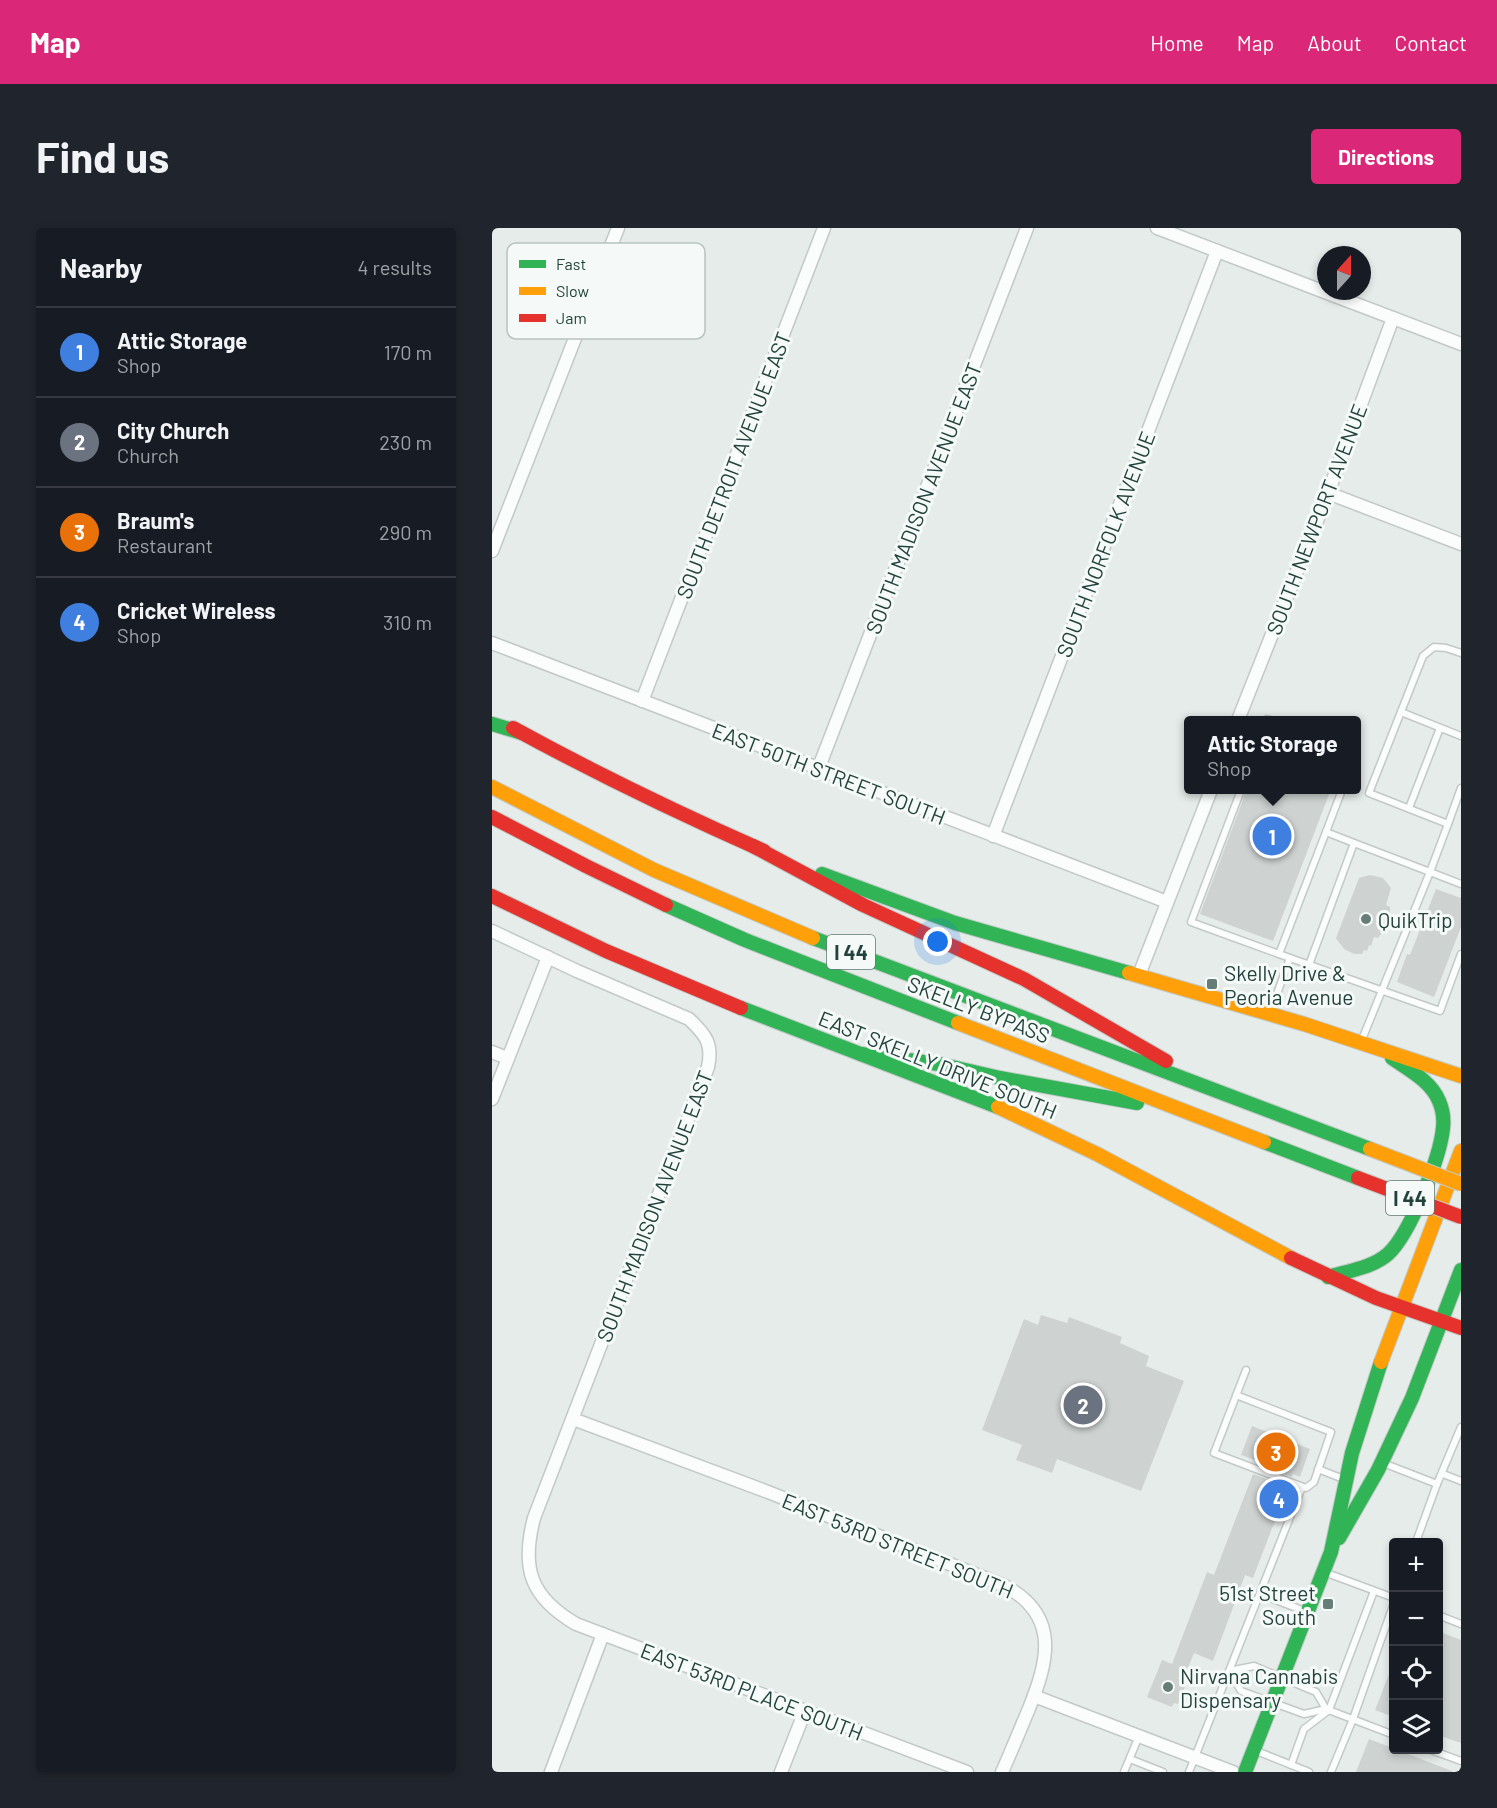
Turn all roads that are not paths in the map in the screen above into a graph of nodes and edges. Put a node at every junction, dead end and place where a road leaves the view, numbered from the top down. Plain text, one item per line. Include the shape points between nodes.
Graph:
1 (618, 228) edge
2 (824, 228) edge
3 (1027, 228) edge
4 (1157, 228) edge
5 (612, 243) edge
6 (1217, 251) junction
7 (1393, 318) junction
8 (575, 339) edge
9 (1461, 344) edge
10 (1328, 493) junction
11 (1461, 544) edge
12 (492, 551) edge
13 (492, 643) edge
14 (1461, 653) edge
15 (642, 701) junction
16 (1401, 712) junction
17 (492, 714) edge
18 (1240, 716) edge
19 (492, 724) edge
20 (1440, 728) junction
21 (522, 733) junction
22 (1461, 736) edge
23 (819, 767) junction
24 (492, 787) edge
25 (1461, 788) edge
26 (1209, 794) edge
27 (1238, 794) edge
28 (1340, 794) edge
29 (1409, 808) junction
30 (492, 817) edge
31 (1448, 824) junction
32 (1326, 832) junction
33 (993, 836) junction
34 (1354, 843) junction
35 (753, 846) junction
36 (1430, 872) junction
37 (1461, 884) edge
38 (492, 896) edge
39 (1167, 902) junction
40 (492, 931) edge
41 (1279, 954) junction
42 (1461, 954) edge
43 (548, 957) junction
44 (1290, 958) junction
45 (1309, 965) junction
46 (1138, 975) junction
47 (1383, 991) junction
48 (1270, 1014) junction
49 (1361, 1042) junction
50 (1379, 1049) junction
51 (492, 1052) edge
52 (861, 1054) junction
53 (507, 1058) junction
54 (1461, 1076) edge
55 (1221, 1093) junction
56 (492, 1099) edge
57 (1188, 1113) junction
58 (1461, 1151) edge
59 (1461, 1184) edge
60 (1461, 1217) edge
61 (1461, 1270) edge
62 (1328, 1277) junction
63 (1401, 1308) junction
64 (1441, 1322) junction
65 (1461, 1328) edge
66 (1246, 1370) dead end
67 (1236, 1395) junction
68 (573, 1419) junction
69 (1461, 1427) edge
70 (1382, 1462) junction
71 (1318, 1469) junction
72 (1443, 1474) junction
73 (1346, 1481) junction
74 (1461, 1481) edge
75 (1437, 1484) junction
76 (1302, 1487) junction
77 (1417, 1538) edge
78 (1330, 1552) junction
79 (1323, 1571) junction
80 (1374, 1591) junction
81 (1260, 1593) junction
82 (1389, 1596) edge
83 (543, 1600) joint
84 (1307, 1612) junction
85 (1389, 1617) edge
86 (1443, 1617) edge
87 (1461, 1624) edge
88 (603, 1634) junction
89 (1229, 1671) junction
90 (1282, 1678) junction
91 (1034, 1696) junction
92 (1272, 1702) junction
93 (1328, 1710) junction
94 (804, 1711) junction
95 (1353, 1719) junction
96 (1389, 1733) edge
97 (1139, 1736) junction
98 (1253, 1750) junction
99 (1443, 1754) edge
100 (1195, 1758) junction
101 (1130, 1759) junction
102 (1461, 1761) edge
103 (1291, 1765) junction
104 (551, 1772) edge
105 (781, 1772) edge
106 (967, 1772) edge
107 (1002, 1772) edge
108 (1125, 1772) edge
109 (1162, 1772) edge
110 (1189, 1772) edge
111 (1233, 1772) edge
112 (1245, 1772) edge
113 (1309, 1772) edge
114 (1331, 1772) edge

1 - 5 street
2 - 15 street, SOUTH DETROIT AVENUE EAST
3 - 23 street, SOUTH MADISON AVENUE EAST
4 - 6 street
6 - 7 street
6 - 33 street, SOUTH NORFOLK AVENUE
7 - 9 street
7 - 10 street, SOUTH NEWPORT AVENUE
8 - 12 street
10 - 11 street
10 - 18 street, SOUTH NEWPORT AVENUE
13 - 15 street, EAST 50TH STREET SOUTH
14 - 16 lane via 1434,647 1423,656
15 - 23 street, EAST 50TH STREET SOUTH
16 - 20 lane
16 - 29 lane via 1369,793
17 - 21 main road
19 - 21 main road
20 - 22 lane
20 - 29 lane
21 - 35 main road via 654,802
23 - 33 street, EAST 50TH STREET SOUTH
24 - 55 main road, SKELLY BYPASS / I 44 via 733,905
25 - 31 lane
26 - 39 street
27 - 41 lane via 1191,922
28 - 32 lane
29 - 31 lane
30 - 57 main road, SKELLY BYPASS / I 44 via 653,901
31 - 36 lane
32 - 34 lane
32 - 41 lane
33 - 39 street, EAST 50TH STREET SOUTH
34 - 36 lane
34 - 45 lane
35 - 46 main road via 955,923
35 - 55 main road via 863,905 1024,979
36 - 37 lane
36 - 47 lane
38 - 52 main road, EAST SKELLY DRIVE SOUTH via 687,987
39 - 46 street
40 - 43 street, SOUTH MADISON AVENUE EAST
41 - 44 lane
42 - 47 lane via 1440,1011
43 - 53 street
43 - 68 street, SOUTH MADISON AVENUE EAST via 689,1019 700,1030 711,1053
44 - 45 lane
44 - 48 lane
45 - 47 lane
46 - 48 main road
47 - 49 lane
48 - 49 main road
49 - 50 main road
50 - 54 main road
50 - 62 main road via 1437,1097 1442,1109 1442,1134 1398,1244 1377,1262
51 - 53 street
52 - 57 main road via 939,1064
52 - 62 main road, EAST SKELLY DRIVE SOUTH via 1018,1116
53 - 56 street
55 - 59 main road, SKELLY BYPASS / I 44, bridge
57 - 60 main road, SKELLY BYPASS / I 44, bridge
58 - 63 main road
61 - 64 main road
62 - 63 main road, EAST SKELLY DRIVE SOUTH
63 - 64 main road, EAST SKELLY DRIVE SOUTH
63 - 73 main road via 1372,1386
64 - 65 main road, EAST SKELLY DRIVE SOUTH
64 - 70 main road
66 - 67 lane
67 - 71 lane via 1331,1432
67 - 76 lane via 1214,1453
68 - 83 street, SOUTH MADISON AVENUE EAST via 529,1539 527,1559
68 - 91 street, EAST 53RD STREET SOUTH via 1017,1593 1039,1617 1046,1641 1043,1671
69 - 72 lane
70 - 75 lane
70 - 78 main road
71 - 73 lane
71 - 76 lane via 1314,1482
72 - 74 lane
72 - 75 lane
73 - 78 main road
75 - 77 lane
76 - 81 lane
78 - 79 main road
79 - 80 lane
79 - 84 main road
80 - 82 lane
80 - 93 lane
81 - 84 lane
81 - 89 lane
83 - 88 street, EAST 53RD PLACE SOUTH via 560,1615
84 - 90 main road
85 - 95 lane
86 - 87 lane
88 - 94 street, EAST 53RD PLACE SOUTH
88 - 104 street
89 - 90 lane via 1254,1666
89 - 92 lane via 1242,1691
89 - 100 lane
90 - 92 main road
90 - 93 lane via 1316,1692
91 - 97 street
91 - 107 street, EAST 53RD STREET SOUTH
92 - 93 lane via 1304,1714
92 - 98 main road
93 - 95 lane
93 - 103 lane via 1304,1729
94 - 105 street
94 - 106 street, EAST 53RD PLACE SOUTH
95 - 96 lane
95 - 114 lane
97 - 100 street
97 - 101 lane
98 - 103 lane
98 - 112 main road
99 - 102 lane
100 - 110 lane
100 - 111 street
101 - 108 lane
101 - 109 lane
103 - 113 lane

